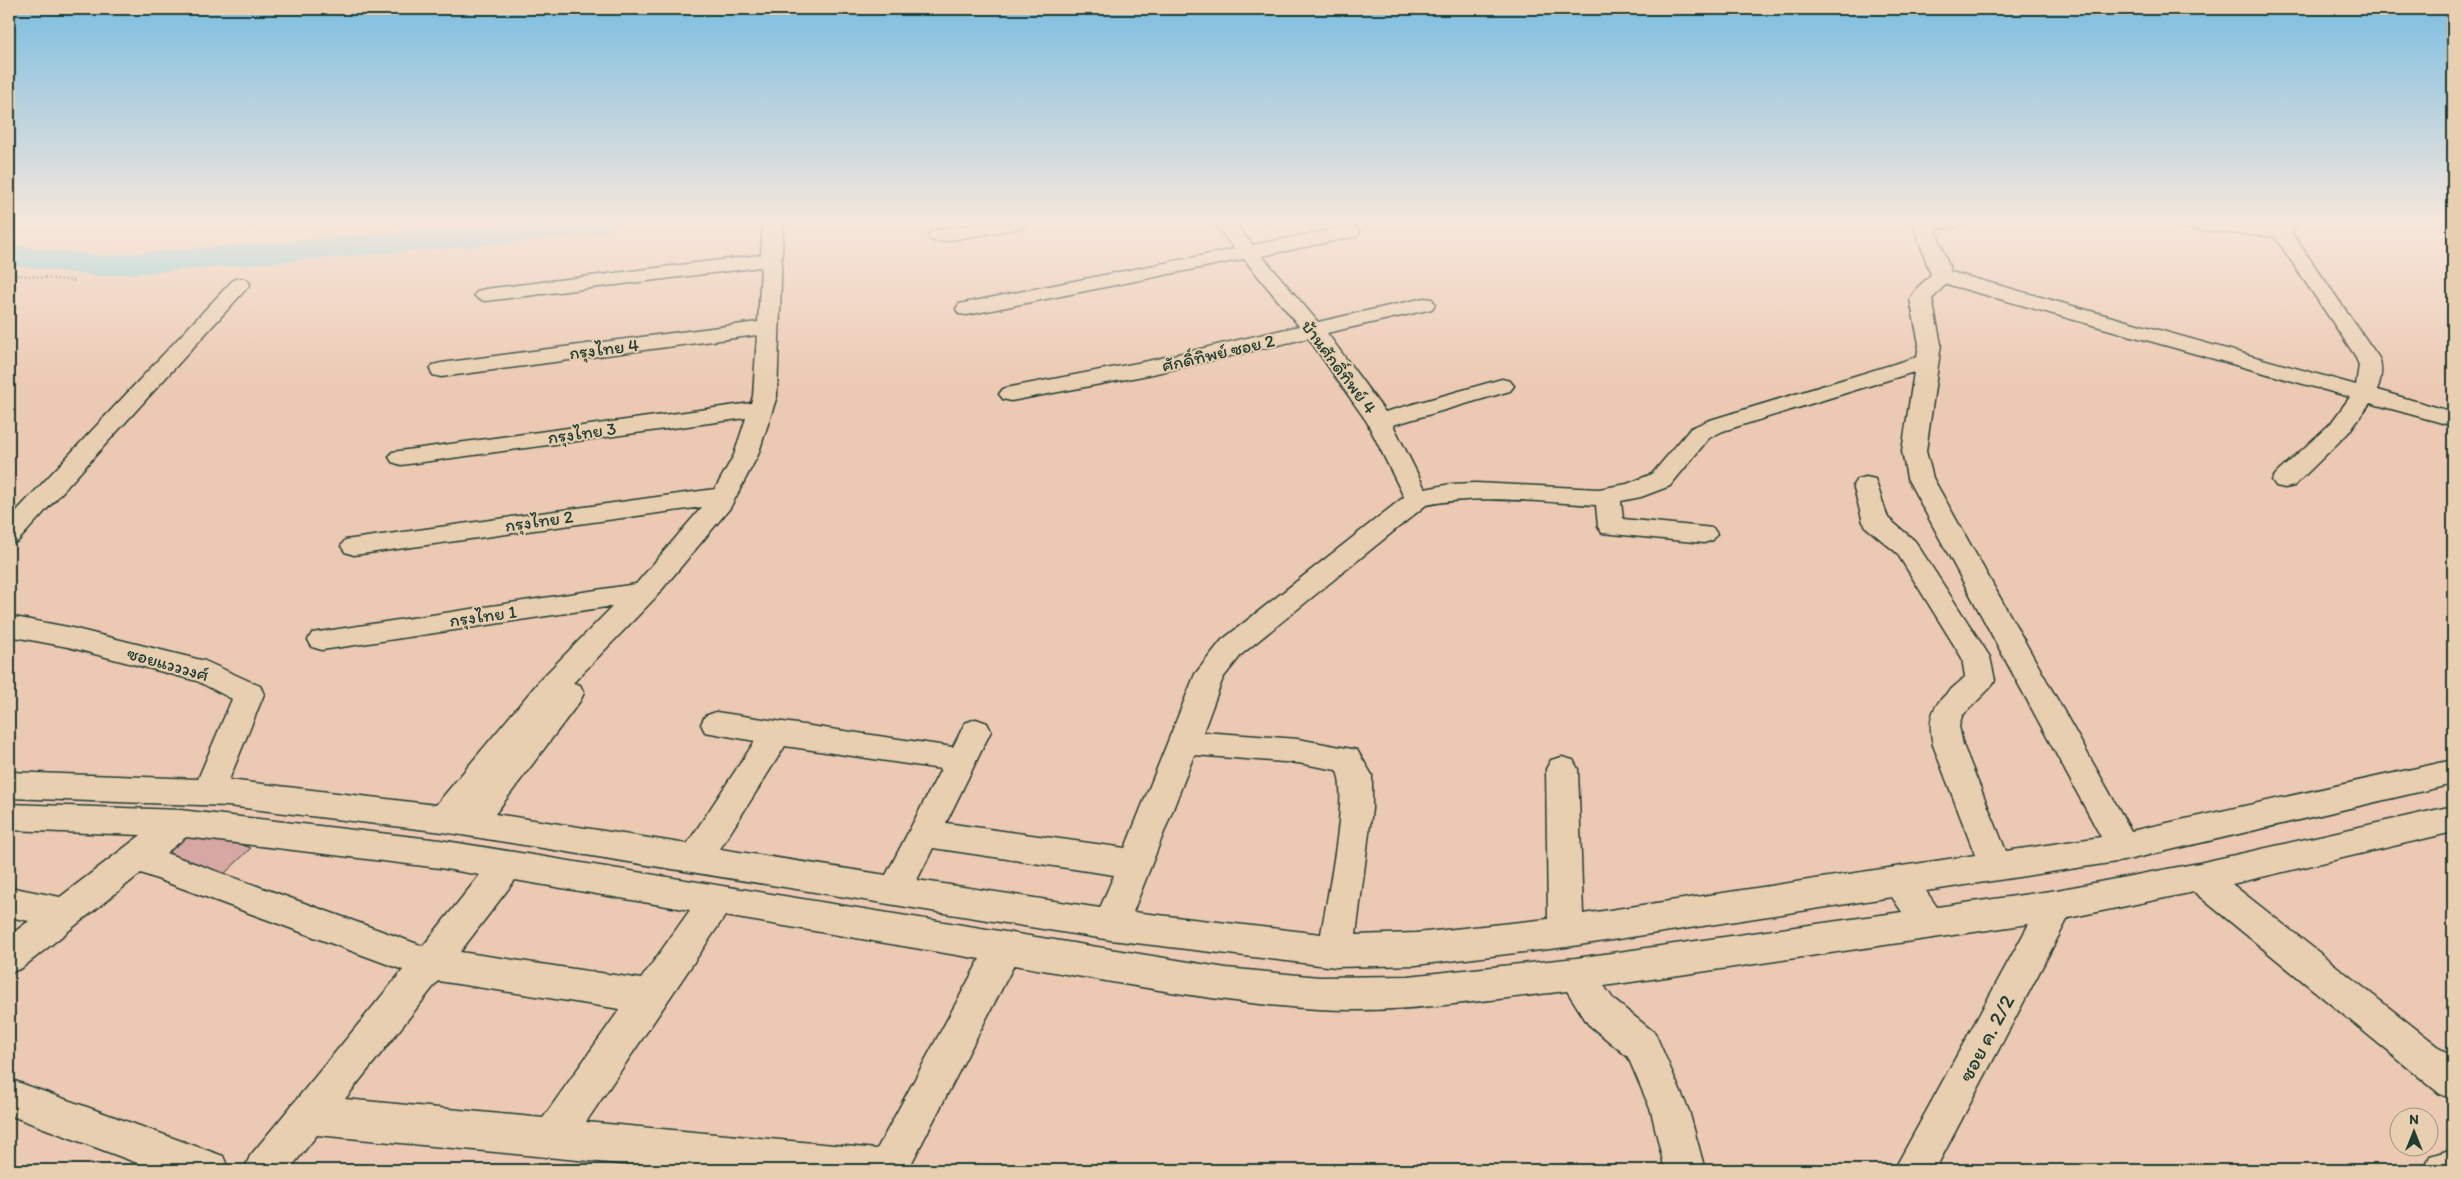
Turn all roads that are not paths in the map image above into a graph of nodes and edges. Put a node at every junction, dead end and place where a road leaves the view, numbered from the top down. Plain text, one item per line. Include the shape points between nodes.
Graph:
1 (623, 278) edge
2 (769, 278) edge
3 (1122, 278) edge
4 (1269, 278) edge
5 (1940, 278) edge
6 (1949, 278) edge
7 (2317, 278) edge
8 (240, 284) dead end
9 (485, 295) dead end
10 (1424, 304) dead end
11 (967, 309) dead end
12 (767, 328) junction
13 (1314, 331) junction
14 (1927, 361) junction
15 (441, 370) dead end
16 (1502, 386) dead end
17 (1011, 394) dead end
18 (2364, 395) junction
19 (762, 410) junction
20 (2453, 419) edge
21 (1378, 421) junction
22 (401, 457) dead end
23 (2286, 480) dead end
24 (1866, 485) dead end
25 (1608, 495) junction
26 (724, 496) junction
27 (1418, 499) junction
28 (1704, 534) dead end
29 (9, 535) edge
30 (354, 546) dead end
31 (644, 592) junction
32 (9, 626) edge
33 (322, 640) dead end
34 (716, 724) dead end
35 (976, 731) dead end
36 (777, 733) junction
37 (1183, 742) junction
38 (961, 760) junction
39 (1562, 768) dead end
40 (2453, 772) edge
41 (9, 784) edge
42 (208, 792) junction
43 (9, 817) edge
44 (2453, 819) edge
45 (456, 821) junction
46 (180, 823) junction
47 (924, 834) junction
48 (2123, 847) junction
49 (137, 856) junction
50 (696, 858) junction
51 (1135, 864) junction
52 (507, 865) junction
53 (1996, 866) junction
54 (2199, 877) junction
55 (1900, 880) junction
56 (895, 890) junction
57 (717, 900) junction
58 (9, 902) edge
59 (2057, 905) junction
60 (64, 914) junction
61 (1928, 923) junction
62 (1111, 925) junction
63 (1566, 932) junction
64 (1006, 946) junction
65 (1336, 951) junction
66 (9, 957) edge
67 (430, 964) junction
68 (1576, 974) junction
69 (650, 997) junction
70 (2453, 1081) edge
71 (9, 1097) edge
72 (308, 1115) junction
73 (552, 1138) junction
74 (2453, 1169) edge
75 (209, 1170) edge
76 (264, 1170) edge
77 (887, 1170) edge
78 (1685, 1170) edge
79 (1914, 1170) edge
80 (2444, 1170) edge

1 - 9 street
2 - 12 street
3 - 11 street
4 - 13 street, บ้านศักดิ์ทิพย์ 4
5 - 14 street via 1921,299 1930,344
6 - 18 street
7 - 18 street via 2367,357 2370,375
8 - 29 street
10 - 13 street, ศักดิ์ทิพย์ ซอย 2
12 - 15 street, กรุงไทย 4
12 - 19 street
13 - 17 street, ศักดิ์ทิพย์ ซอย 2
13 - 21 street, บ้านศักดิ์ทิพย์ 4
14 - 25 street via 1714,426 1700,433 1661,480 1632,491
14 - 48 street via 1914,451 1920,478
16 - 21 street
18 - 20 street
18 - 23 street via 2343,425
19 - 22 street, กรุงไทย 3
19 - 26 street via 746,455
21 - 27 street, บ้านศักดิ์ทิพย์ 4
24 - 53 street via 1876,522 1906,547 1976,657 1980,680 1948,711 1944,726 1948,745
25 - 27 street via 1476,491
25 - 28 street via 1611,527
26 - 30 street, กรุงไทย 2
26 - 31 street
27 - 37 street via 1232,647 1210,674
31 - 33 street, กรุงไทย 1
31 - 45 street via 611,628 572,690
32 - 42 street, ซอยแวววงศ์ via 68,637 205,672 250,694
34 - 36 street
35 - 38 street
36 - 38 street
36 - 50 street
37 - 51 street
37 - 65 street via 1298,751 1346,759 1356,775 1356,809
38 - 47 street
39 - 63 street
40 - 48 street
41 - 42 street
42 - 45 street
43 - 46 street
44 - 54 street
45 - 50 street
46 - 49 street
46 - 52 street
47 - 51 street
47 - 56 street
48 - 53 street
49 - 60 street
49 - 67 street
50 - 56 street
51 - 62 street
52 - 57 street
52 - 67 street
53 - 55 street
54 - 59 street
54 - 70 street
55 - 61 street
55 - 63 street
56 - 62 street
57 - 64 street
57 - 69 street
58 - 60 street
59 - 61 street
59 - 79 street, ซอย ค. 2/2
60 - 66 street
61 - 68 street
62 - 65 street
63 - 65 street via 1416,949
64 - 68 street via 1226,984 1319,993 1408,992
64 - 77 street
67 - 69 street
67 - 72 street
68 - 78 street via 1601,1012 1642,1045 1670,1111
69 - 73 street
71 - 75 street
72 - 73 street
72 - 76 street
73 - 77 street
74 - 80 street

